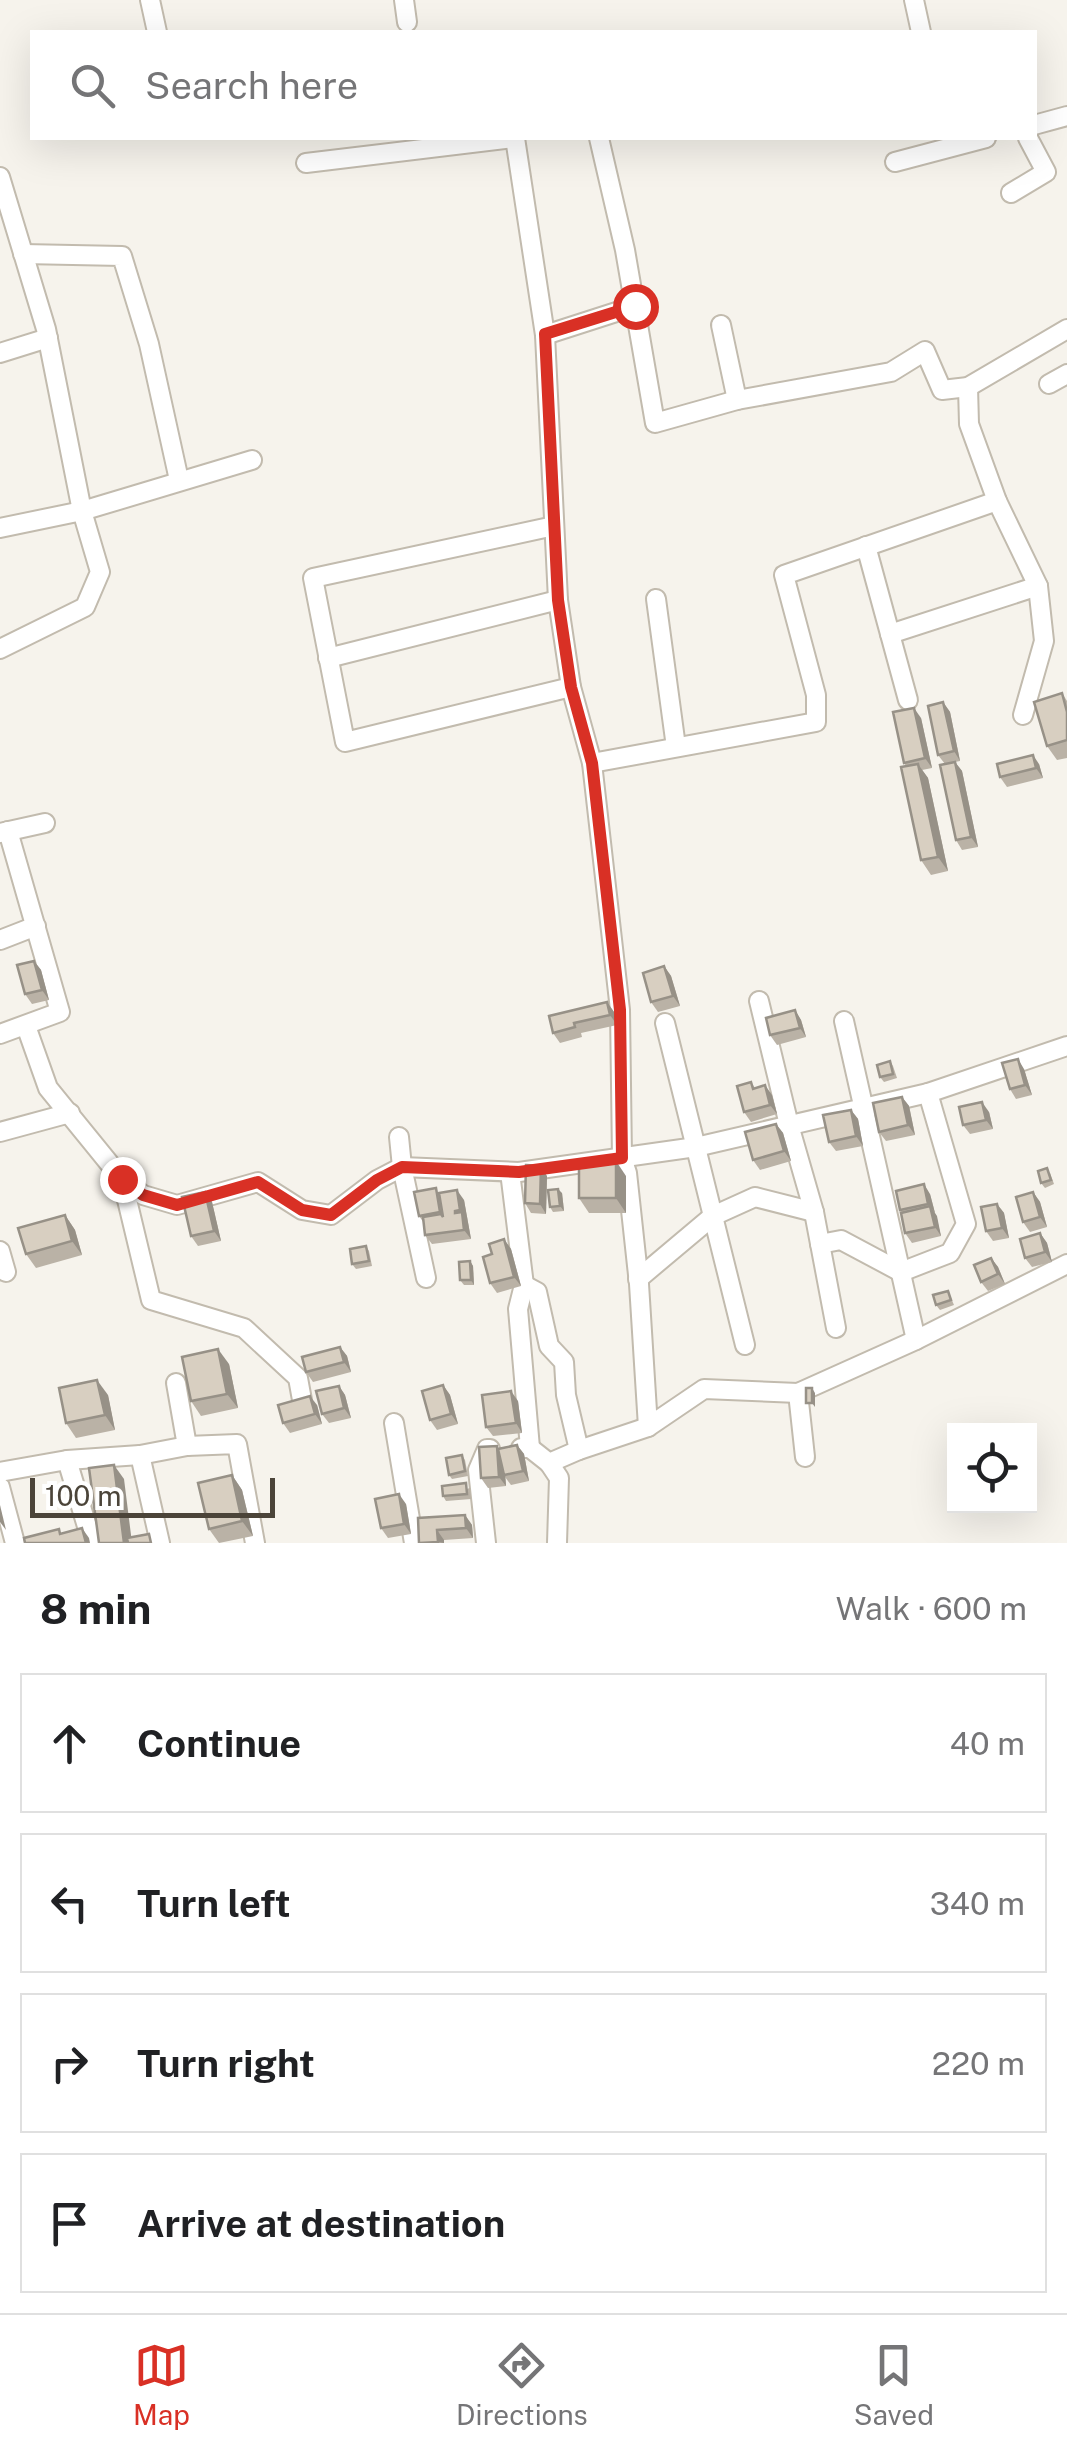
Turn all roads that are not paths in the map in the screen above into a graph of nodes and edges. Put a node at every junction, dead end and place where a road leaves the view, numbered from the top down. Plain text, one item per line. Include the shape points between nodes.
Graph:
1 (150, 0) edge
2 (404, 0) edge
3 (914, 0) edge
4 (407, 22) dead end
5 (157, 30) edge
6 (921, 30) edge
7 (1067, 116) edge
8 (1037, 123) edge
9 (499, 140) edge
10 (515, 140) edge
11 (599, 140) edge
12 (969, 140) edge
13 (1029, 140) edge
14 (944, 143) edge
15 (895, 162) dead end
16 (306, 164) dead end
17 (0, 177) edge
18 (1011, 193) dead end
19 (23, 254) junction
20 (635, 306) junction
21 (722, 325) dead end
22 (1067, 329) edge
23 (545, 334) junction
24 (48, 338) junction
25 (0, 352) edge
26 (1067, 374) edge
27 (1050, 384) dead end
28 (968, 387) junction
29 (737, 400) junction
30 (252, 460) dead end
31 (179, 480) junction
32 (997, 501) junction
33 (82, 511) junction
34 (554, 526) junction
35 (0, 528) edge
36 (866, 546) junction
37 (1038, 586) junction
38 (656, 599) dead end
39 (558, 600) junction
40 (890, 634) junction
41 (0, 649) edge
42 (328, 658) junction
43 (571, 687) junction
44 (908, 700) dead end
45 (1024, 714) dead end
46 (676, 747) junction
47 (592, 763) junction
48 (45, 823) dead end
49 (4, 832) edge
50 (36, 926) junction
51 (0, 940) edge
52 (759, 1001) dead end
53 (844, 1021) dead end
54 (665, 1023) dead end
55 (26, 1026) junction
56 (0, 1034) edge
57 (1067, 1046) edge
58 (928, 1093) junction
59 (865, 1109) junction
60 (70, 1113) junction
61 (789, 1124) junction
62 (0, 1132) edge
63 (399, 1136) dead end
64 (696, 1146) junction
65 (622, 1158) junction
66 (402, 1167) junction
67 (510, 1172) junction
68 (122, 1179) junction
69 (814, 1212) junction
70 (713, 1216) junction
71 (820, 1244) junction
72 (0, 1251) edge
73 (1067, 1264) edge
74 (6, 1272) dead end
75 (901, 1272) junction
76 (426, 1278) dead end
77 (638, 1280) junction
78 (524, 1286) junction
79 (836, 1328) dead end
80 (916, 1340) junction
81 (745, 1345) dead end
82 (176, 1383) dead end
83 (798, 1393) junction
84 (302, 1400) edge
85 (394, 1422) dead end
86 (648, 1426) junction
87 (187, 1446) junction
88 (530, 1448) junction
89 (578, 1450) junction
90 (140, 1455) junction
91 (805, 1457) dead end
92 (67, 1460) junction
93 (549, 1463) junction
94 (0, 1472) edge
95 (0, 1488) edge
96 (15, 1543) edge
97 (92, 1543) edge
98 (160, 1543) edge
99 (255, 1543) edge
100 (414, 1543) edge
101 (486, 1543) edge
102 (557, 1543) edge

1 - 5 street
2 - 4 street
3 - 6 street
7 - 8 street
9 - 16 street
10 - 23 street
11 - 20 street
12 - 14 street
13 - 18 street via 1046,172
14 - 15 street
17 - 19 street
19 - 24 street
19 - 31 street via 122,256
20 - 23 street
20 - 29 street via 656,423
21 - 29 street
22 - 28 street
23 - 34 street
24 - 25 street
24 - 33 street
26 - 27 street
28 - 29 street via 942,390 926,351 891,372
28 - 32 street via 970,424
30 - 31 street
31 - 33 street
32 - 36 street
32 - 37 street
33 - 35 street
33 - 41 street via 100,572 85,607
34 - 39 street
34 - 42 street via 312,578
36 - 40 street
36 - 46 street via 784,575 816,695 816,722
37 - 40 street
37 - 45 street via 1044,641
38 - 46 street
39 - 42 street
39 - 43 street
40 - 44 street
42 - 43 street via 344,742
43 - 47 street
46 - 47 street
47 - 65 street via 620,1010
48 - 49 street
49 - 50 street
50 - 51 street
50 - 55 street via 60,1012
52 - 61 street
53 - 59 street
54 - 64 street
55 - 56 street
55 - 60 street via 48,1088
57 - 58 street
58 - 59 street
58 - 75 street via 966,1224 950,1253
59 - 61 street
59 - 75 street
60 - 62 street
60 - 68 street
61 - 64 street
61 - 69 street
63 - 66 street
64 - 65 street
64 - 70 street
65 - 67 street
65 - 77 street
66 - 67 street
66 - 68 street via 331,1215 302,1210 258,1182 177,1205 143,1195
66 - 76 street
67 - 78 street
68 - 84 street via 151,1300 244,1328 298,1378
69 - 70 street via 755,1198
69 - 71 street
70 - 77 street
70 - 81 street
71 - 75 street via 841,1240
71 - 79 street
72 - 74 street
73 - 80 street
75 - 80 street
77 - 86 street
78 - 88 street via 518,1309
78 - 89 street via 537,1292 549,1346 564,1362
80 - 83 street
82 - 87 street
83 - 86 street via 704,1389
83 - 91 street
85 - 100 street
86 - 89 street
87 - 90 street
87 - 99 street via 237,1444
88 - 93 street
88 - 101 street via 487,1450 478,1470
89 - 93 street
90 - 92 street
90 - 98 street
92 - 94 street
92 - 97 street
93 - 102 street via 558,1478
95 - 96 street

